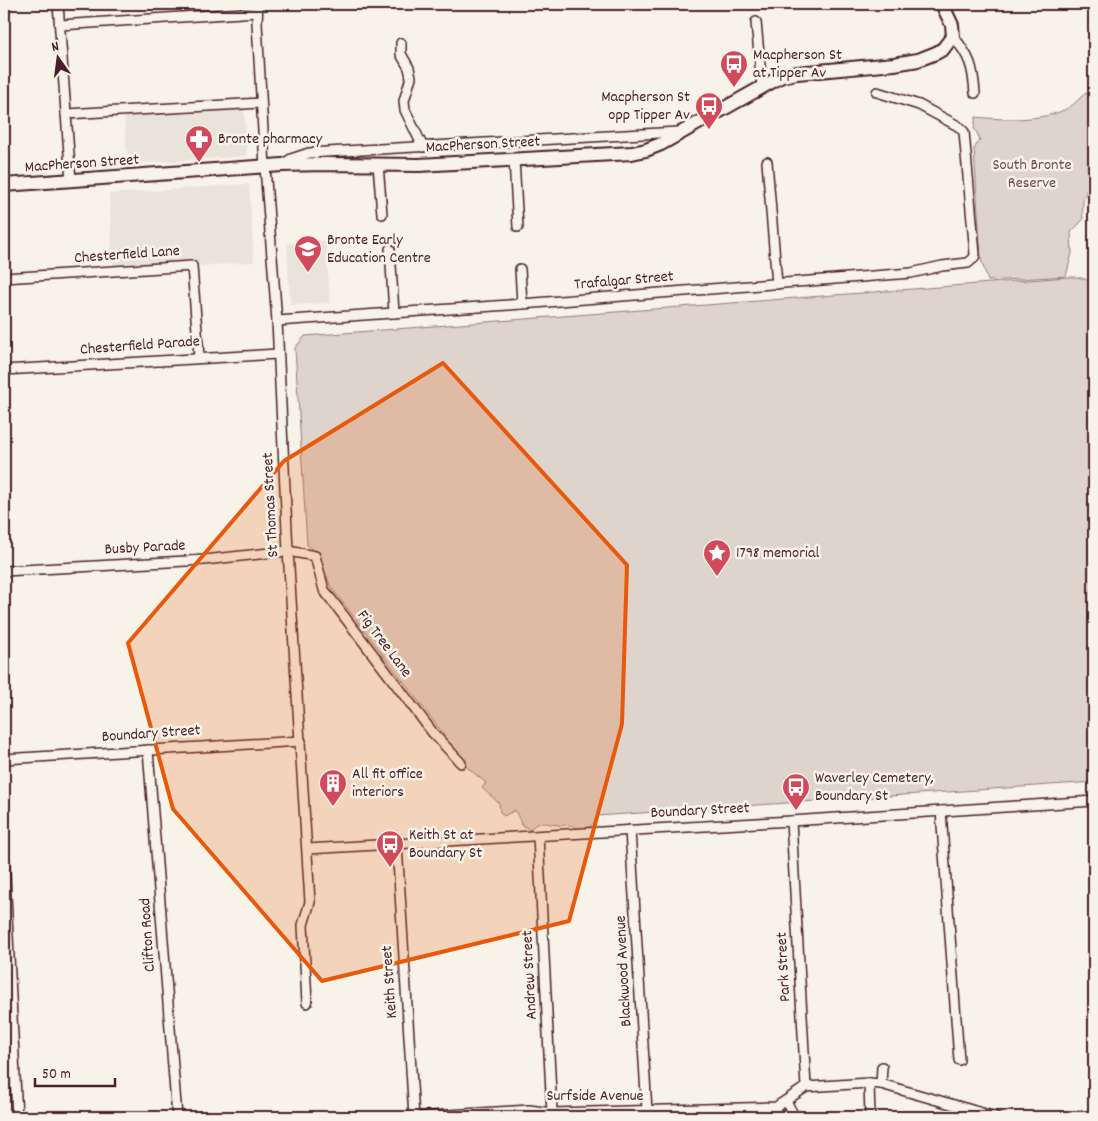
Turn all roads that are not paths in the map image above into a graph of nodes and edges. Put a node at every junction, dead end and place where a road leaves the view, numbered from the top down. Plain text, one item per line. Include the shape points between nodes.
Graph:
1 (58, 4) edge
2 (942, 4) edge
3 (258, 8) edge
4 (756, 22) dead end
5 (60, 25) junction
6 (951, 39) junction
7 (401, 43) dead end
8 (762, 86) junction
9 (877, 92) dead end
10 (975, 94) dead end
11 (261, 103) junction
12 (66, 114) junction
13 (681, 132) junction
14 (423, 147) junction
15 (514, 160) junction
16 (767, 162) dead end
17 (378, 164) junction
18 (265, 166) junction
19 (282, 166) junction
20 (71, 181) junction
21 (4, 185) edge
22 (382, 214) dead end
23 (518, 227) dead end
24 (390, 249) dead end
25 (520, 270) dead end
26 (4, 278) edge
27 (777, 284) junction
28 (522, 304) junction
29 (394, 313) junction
30 (277, 321) junction
31 (278, 354) junction
32 (200, 357) junction
33 (4, 370) edge
34 (288, 551) junction
35 (4, 571) edge
36 (300, 740) junction
37 (148, 750) junction
38 (4, 758) edge
39 (460, 763) dead end
40 (1094, 800) edge
41 (1094, 808) edge
42 (942, 811) junction
43 (791, 821) junction
44 (630, 830) junction
45 (538, 836) junction
46 (397, 845) junction
47 (307, 850) junction
48 (4, 855) edge
49 (307, 1003) dead end
50 (959, 1060) dead end
51 (882, 1067) dead end
52 (869, 1084) junction
53 (881, 1084) junction
54 (806, 1087) junction
55 (786, 1101) junction
56 (648, 1111) junction
57 (552, 1113) junction
58 (17, 1117) edge
59 (177, 1117) edge
60 (414, 1117) edge
61 (792, 1117) edge
62 (870, 1117) edge
63 (996, 1117) edge

1 - 5 street
2 - 6 main road via 952,24
3 - 5 street
3 - 11 street, St Thomas Street
4 - 8 street
5 - 12 street
6 - 8 main road, MacPherson Street via 936,54 918,60 789,74
6 - 10 street via 968,54
7 - 14 street via 401,54 411,76 404,101 405,110
8 - 13 main road, MacPherson Street
9 - 27 street, Trafalgar Street via 919,105 964,132 975,254 972,261 911,273
11 - 12 street
11 - 18 street, St Thomas Street
12 - 20 street
13 - 14 street, MacPherson Street
13 - 15 main road, MacPherson Street via 660,144 632,153
14 - 19 street, MacPherson Street via 309,153
15 - 17 main road, MacPherson Street
15 - 23 street
16 - 27 street
17 - 19 main road, MacPherson Street
17 - 22 street
18 - 19 main road, MacPherson Street
18 - 20 main road, MacPherson Street
18 - 30 street, St Thomas Street
20 - 21 main road, MacPherson Street
24 - 29 street
25 - 28 street
26 - 32 street, Chesterfield Lane via 192,266
27 - 28 street, Trafalgar Street
28 - 29 street, Trafalgar Street
29 - 30 street, Trafalgar Street
30 - 31 street, St Thomas Street
31 - 32 street, Chesterfield Parade
31 - 34 street, St Thomas Street
32 - 33 street, Chesterfield Parade
34 - 35 street, Busby Parade via 204,560
34 - 36 street, St Thomas Street
34 - 39 street, Fig Tree Lane via 315,556 324,590 433,733
36 - 37 street, Boundary Street
36 - 47 street, St Thomas Street
37 - 38 street, Boundary Street
37 - 59 street, Clifton Road
40 - 41 street
40 - 42 street, Boundary Street
42 - 43 street, Boundary Street
42 - 50 street
43 - 44 street, Boundary Street
43 - 54 street, Park Street
44 - 45 street, Boundary Street
44 - 56 street, Blackwood Avenue
45 - 46 street, Boundary Street
45 - 57 street, Andrew Street
46 - 47 street, Boundary Street
46 - 60 street, Keith Street
47 - 49 street, St Thomas Street via 310,902 303,925
48 - 58 street
51 - 53 street
52 - 53 street
52 - 54 street
52 - 62 street
53 - 63 street
54 - 55 street
55 - 56 street, Surfside Avenue via 776,1107
55 - 61 street
56 - 57 street, Surfside Avenue
57 - 60 street, Surfside Avenue via 529,1110

